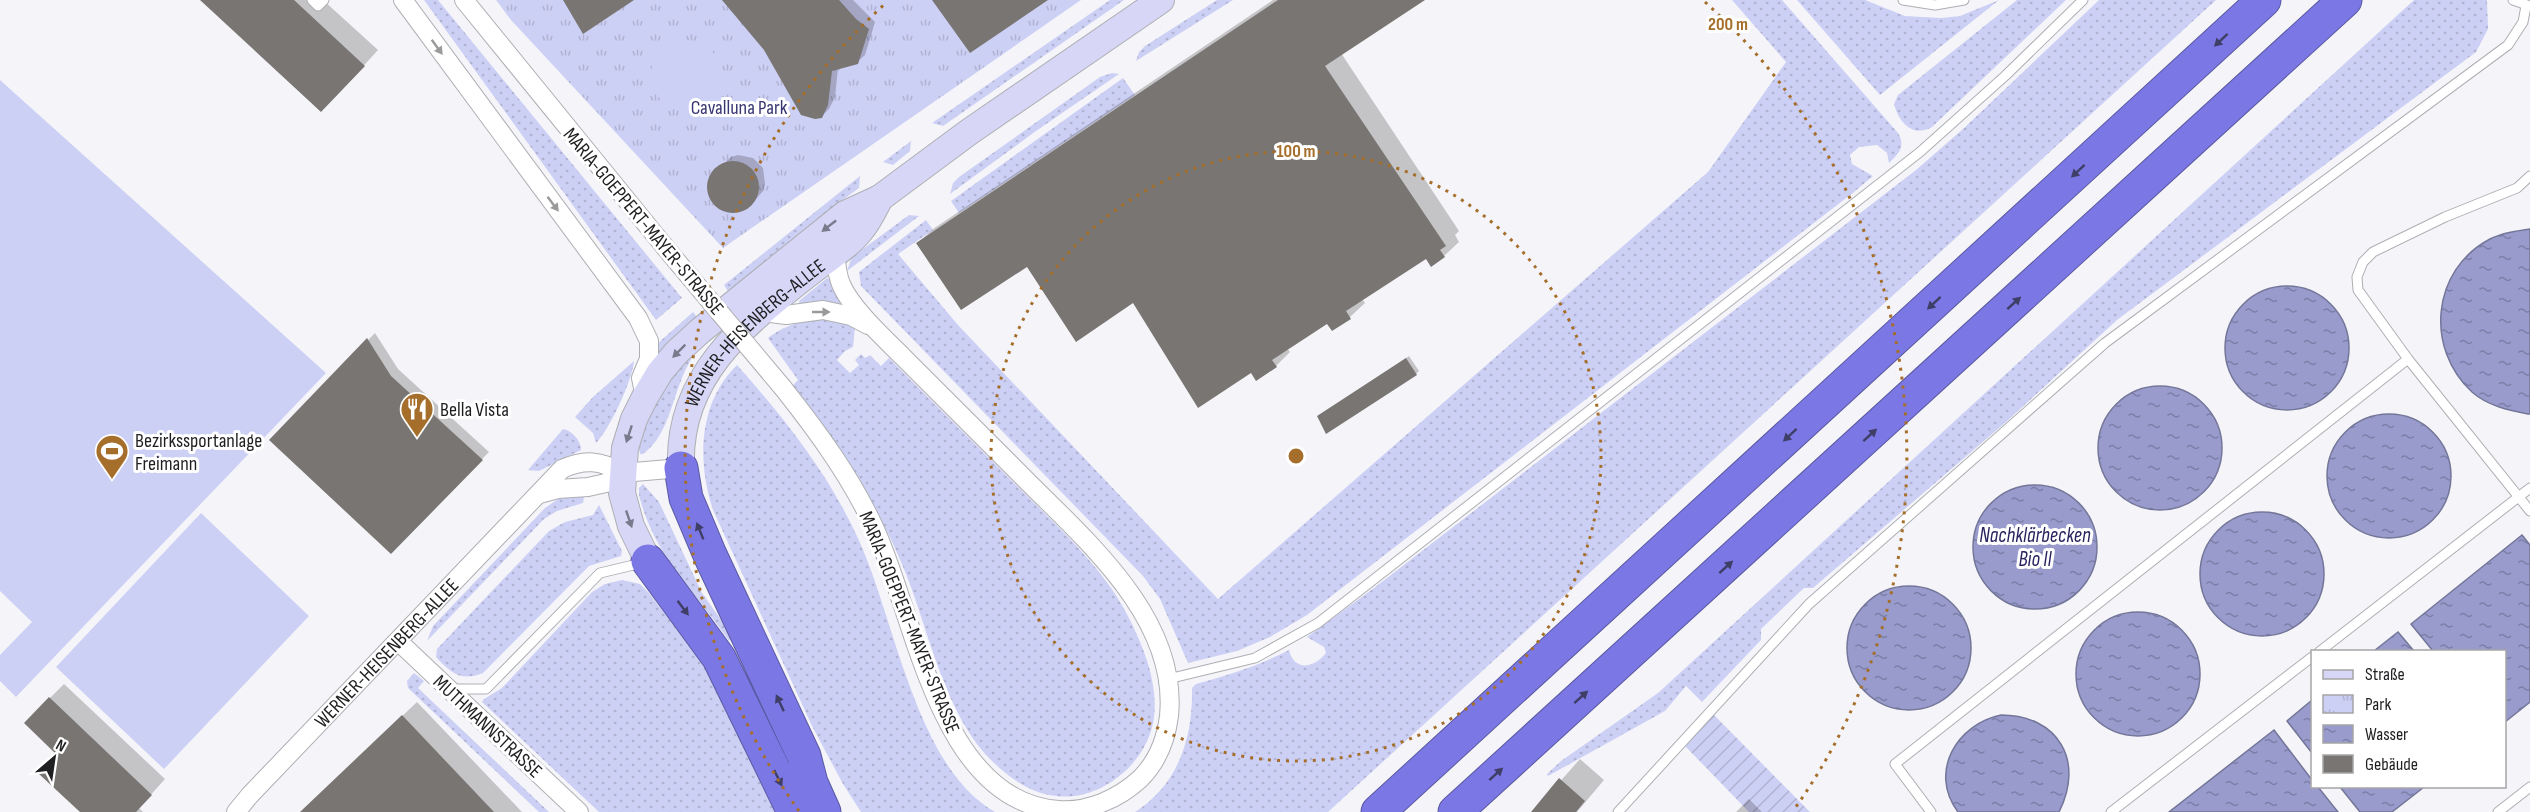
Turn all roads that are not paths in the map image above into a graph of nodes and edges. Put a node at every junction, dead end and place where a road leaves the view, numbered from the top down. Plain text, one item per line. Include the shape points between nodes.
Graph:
1 (312, 0) edge
2 (324, 0) edge
3 (403, 0) edge
4 (464, 0) edge
5 (1161, 0) edge
6 (1903, 0) edge
7 (1964, 0) edge
8 (2083, 0) edge
9 (2265, 0) edge
10 (2345, 0) edge
11 (2513, 0) edge
12 (2528, 6) edge
13 (2530, 176) edge
14 (880, 198) junction
15 (835, 253) junction
16 (763, 312) junction
17 (875, 329) junction
18 (2408, 359) junction
19 (645, 397) junction
20 (681, 468) junction
21 (622, 473) junction
22 (2530, 488) edge
23 (538, 494) junction
24 (2519, 497) junction
25 (2530, 511) edge
26 (648, 561) junction
27 (398, 641) junction
28 (2320, 650) edge
29 (2311, 659) edge
30 (1168, 679) junction
31 (448, 689) junction
32 (804, 756) junction
33 (2530, 787) edge
34 (236, 812) edge
35 (579, 812) edge
36 (794, 812) edge
37 (824, 812) edge
38 (846, 812) edge
39 (1378, 812) edge
40 (1455, 812) edge
41 (1618, 812) edge
42 (1931, 812) edge
43 (2111, 812) edge
44 (2499, 812) edge

1 - 2 lane via 318,6
3 -> 19 street via 638,318 649,341 649,359 641,378
4 - 30 street, MARIA-GOEPPERT-MAYER-STRASSE, bridge via 783,388 837,460 874,527 895,575 925,668 969,758 1007,794 1047,810 1068,811 1099,804 1125,791 1153,763 1167,729
5 - 14 street, WERNER-HEISENBERG-ALLEE via 978,125
6 - 7 lane via 1935,5
8 - 30 lane via 1920,152 1318,623 1255,658
9 -> 39 highway
40 -> 10 highway
11 - 12 lane
12 - 41 lane via 2508,45 2105,343 1809,604
13 - 18 lane via 2517,188 2445,217 2373,252 2363,262 2357,277 2358,290
14 - 15 street, WERNER-HEISENBERG-ALLEE via 861,231
14 -> 19 street, WERNER-HEISENBERG-ALLEE via 845,214 700,331 660,372
15 - 16 street, WERNER-HEISENBERG-ALLEE
15 - 17 street, MARIA-GOEPPERT-MAYER-STRASSE via 840,283
16 -> 17 street, MARIA-GOEPPERT-MAYER-STRASSE via 786,315 823,310 852,316
16 - 20 street, WERNER-HEISENBERG-ALLEE via 719,353 697,388 681,433
17 - 30 street, MARIA-GOEPPERT-MAYER-STRASSE via 1119,578 1150,628
18 - 24 lane
18 - 42 lane via 1895,764
19 -> 21 street, WERNER-HEISENBERG-ALLEE via 625,448
20 - 21 street, WERNER-HEISENBERG-ALLEE
32 -> 20 highway via 710,555 686,498
21 - 23 street, WERNER-HEISENBERG-ALLEE via 606,483
21 - 23 street, WERNER-HEISENBERG-ALLEE via 606,463 572,464 556,474
21 -> 26 street, WERNER-HEISENBERG-ALLEE via 626,511
22 - 24 lane
23 - 27 street, WERNER-HEISENBERG-ALLEE
24 - 25 lane
24 - 28 lane
26 - 31 lane via 600,573 486,689
26 -> 36 highway via 719,658
27 - 31 street, MUTHMANNSTRASSE
27 - 34 street, WERNER-HEISENBERG-ALLEE
29 - 43 lane
31 - 35 street, MUTHMANNSTRASSE
32 - 37 highway
32 - 38 highway
33 - 44 lane

